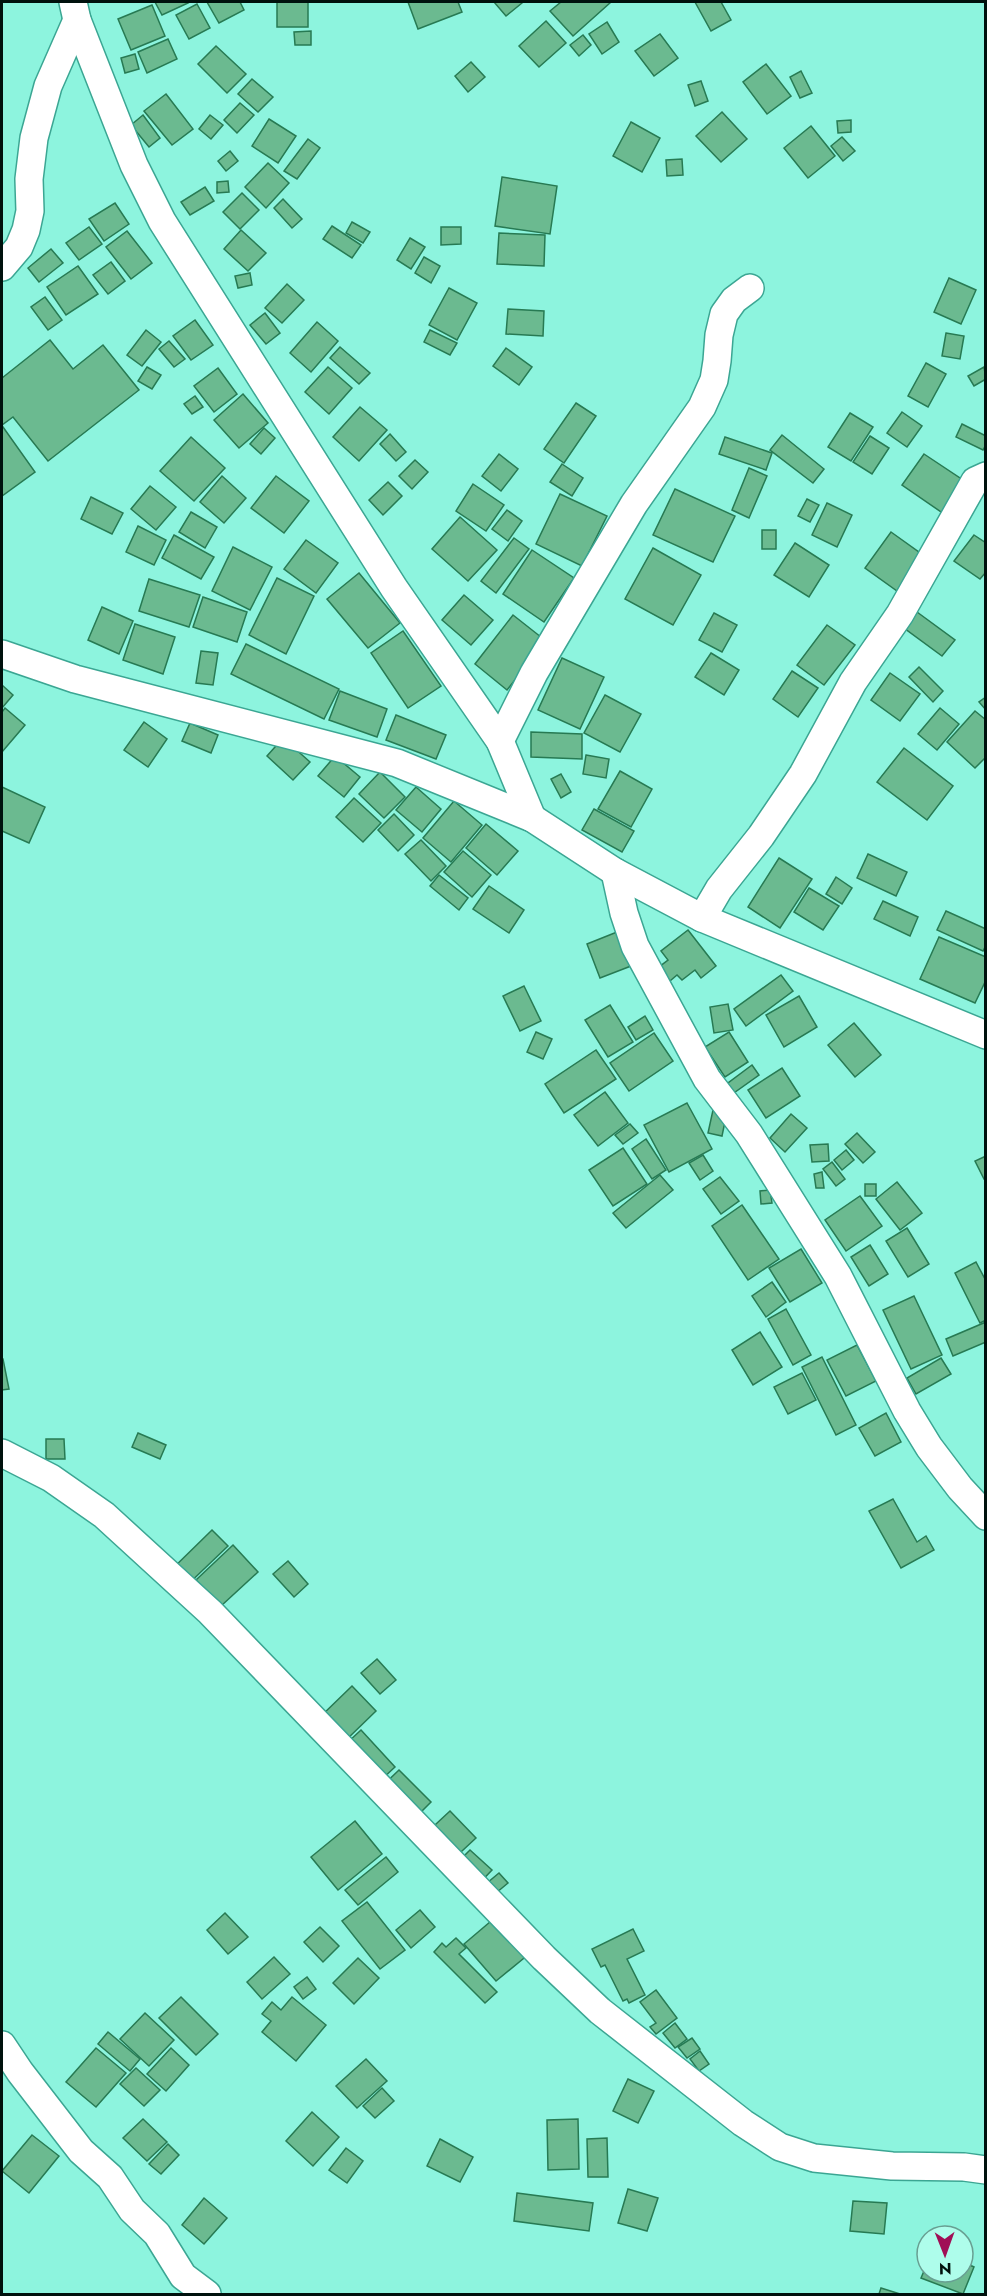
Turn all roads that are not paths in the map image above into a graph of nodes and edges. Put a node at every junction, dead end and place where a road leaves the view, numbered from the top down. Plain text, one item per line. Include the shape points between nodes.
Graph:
1 (75, 11) edge
2 (2, 267) edge
3 (750, 288) dead end
4 (986, 476) edge
5 (2, 654) edge
6 (500, 741) junction
7 (532, 818) junction
8 (615, 872) junction
9 (702, 918) junction
10 (986, 1035) edge
11 (2, 1453) edge
12 (986, 1516) edge
13 (2, 2044) edge
14 (986, 2170) edge
15 (207, 2295) edge

1 - 2 street via 33,146 26,230 19,247
1 - 6 street via 134,165 162,221 394,588
3 - 6 street via 724,314 714,380 702,407 634,504 534,673
4 - 9 street via 975,481 900,614 853,682 803,774
5 - 7 street via 75,679 397,763
6 - 7 street
7 - 8 street
8 - 9 street
8 - 12 street via 635,946 707,1079 749,1134 838,1276 929,1448
9 - 10 street
11 - 14 street via 51,1478 104,1515 210,1612 544,1958 600,2011 743,2123 780,2147 814,2158
13 - 15 street via 81,2151 110,2177 132,2210 157,2234 183,2276

